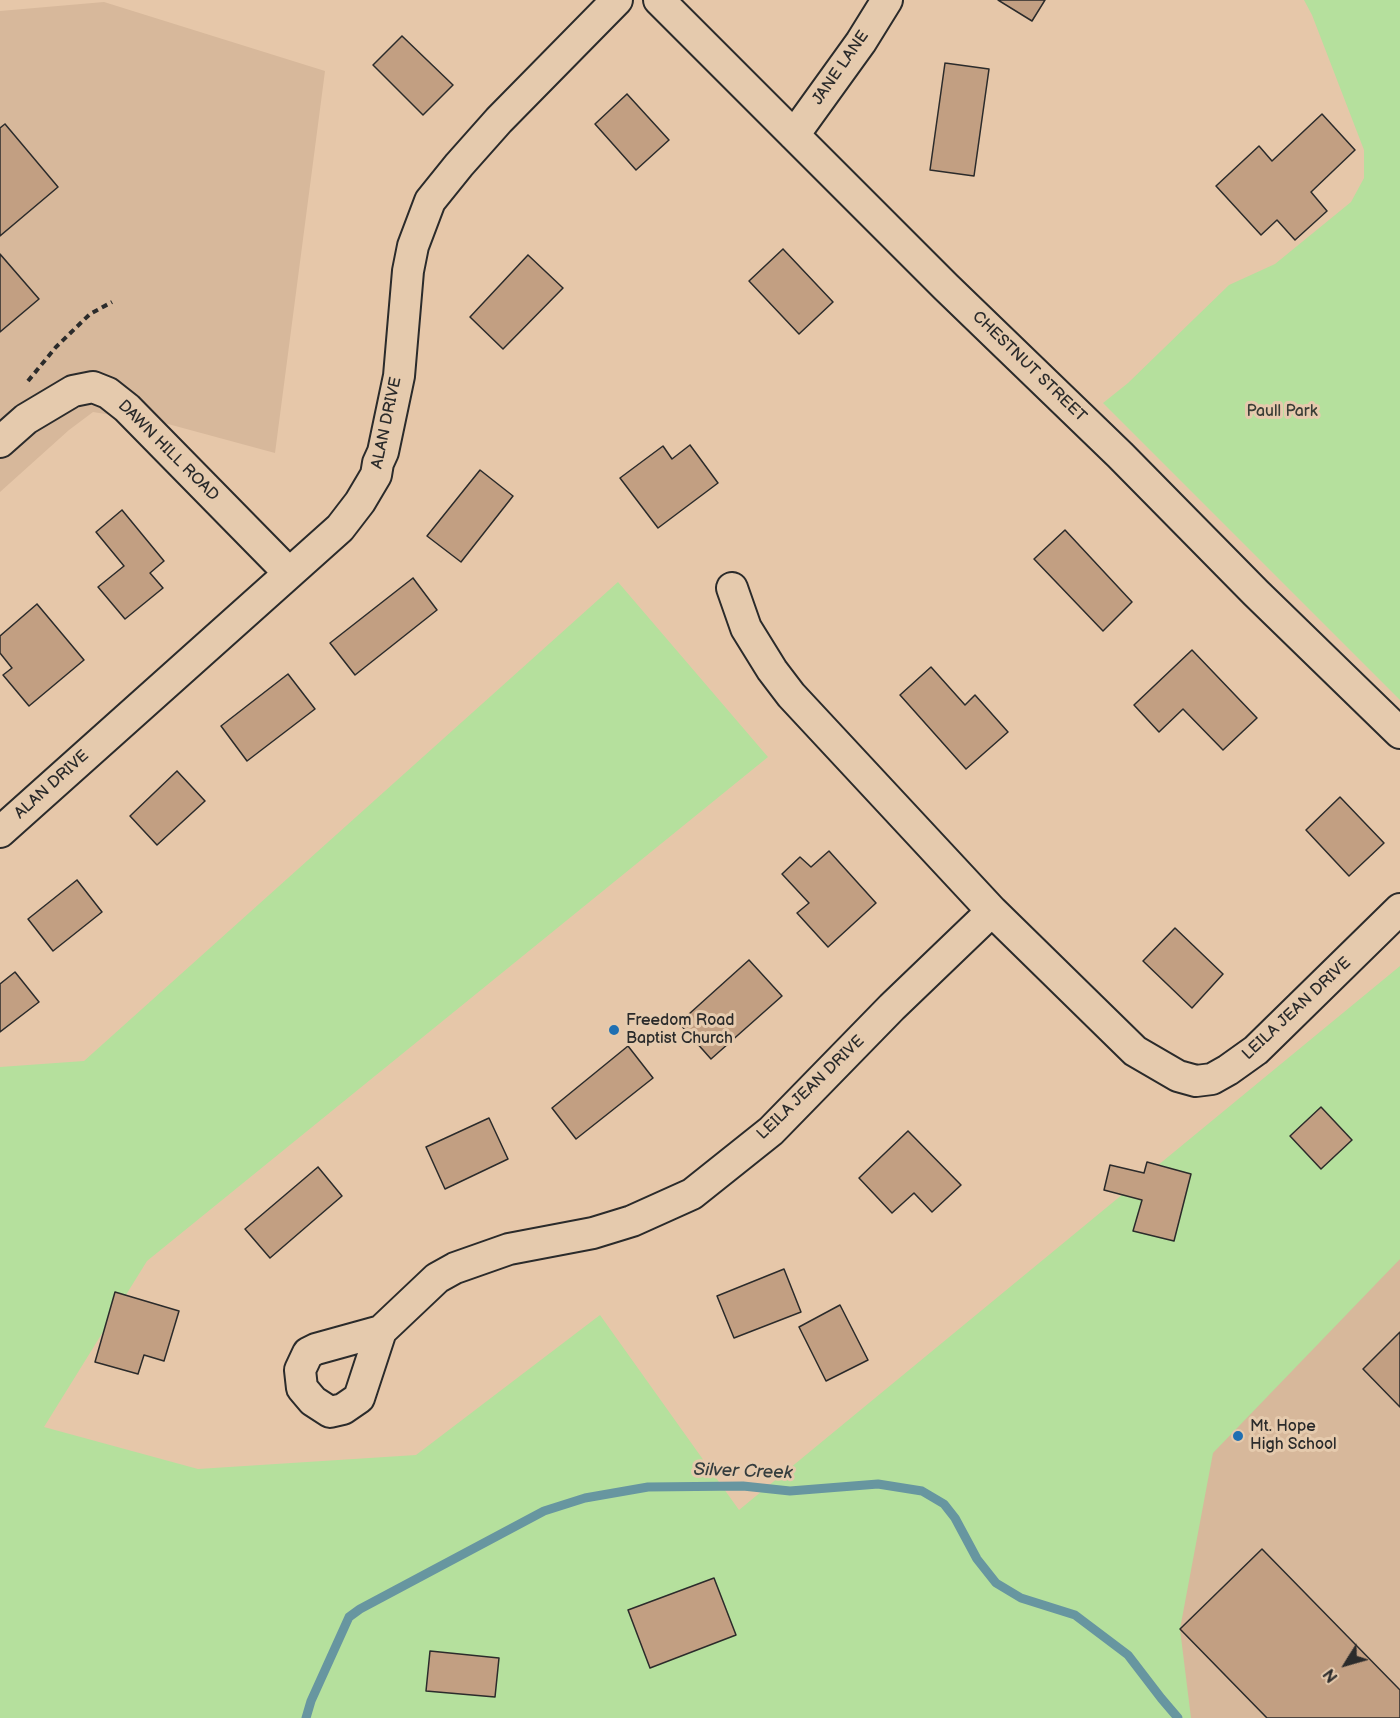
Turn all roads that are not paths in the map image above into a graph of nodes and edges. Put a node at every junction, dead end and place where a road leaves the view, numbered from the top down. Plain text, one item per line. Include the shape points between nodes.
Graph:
1 (617, 0) edge
2 (659, 0) edge
3 (886, 0) edge
4 (794, 135) junction
5 (0, 442) edge
6 (289, 573) junction
7 (732, 588) dead end
8 (1400, 733) edge
9 (0, 832) edge
10 (1400, 909) edge
11 (992, 911) junction
12 (381, 1331) dead end

1 - 6 street, ALAN DRIVE via 499,120 430,201 408,271 399,376 376,475 340,528
2 - 4 street, CHESTNUT STREET
3 - 4 street, JANE LANE
4 - 8 street, CHESTNUT STREET
5 - 6 street, DAWN HILL ROAD via 26,419 72,391 93,387 108,393
6 - 9 street, ALAN DRIVE
7 - 11 street, LEILA JEAN DRIVE via 746,628 791,695
10 - 11 street, LEILA JEAN DRIVE via 1256,1050 1212,1079 1196,1081 1178,1076 1135,1051
11 - 12 street, LEILA JEAN DRIVE via 771,1131 692,1194 632,1221 509,1249 455,1268 437,1278

